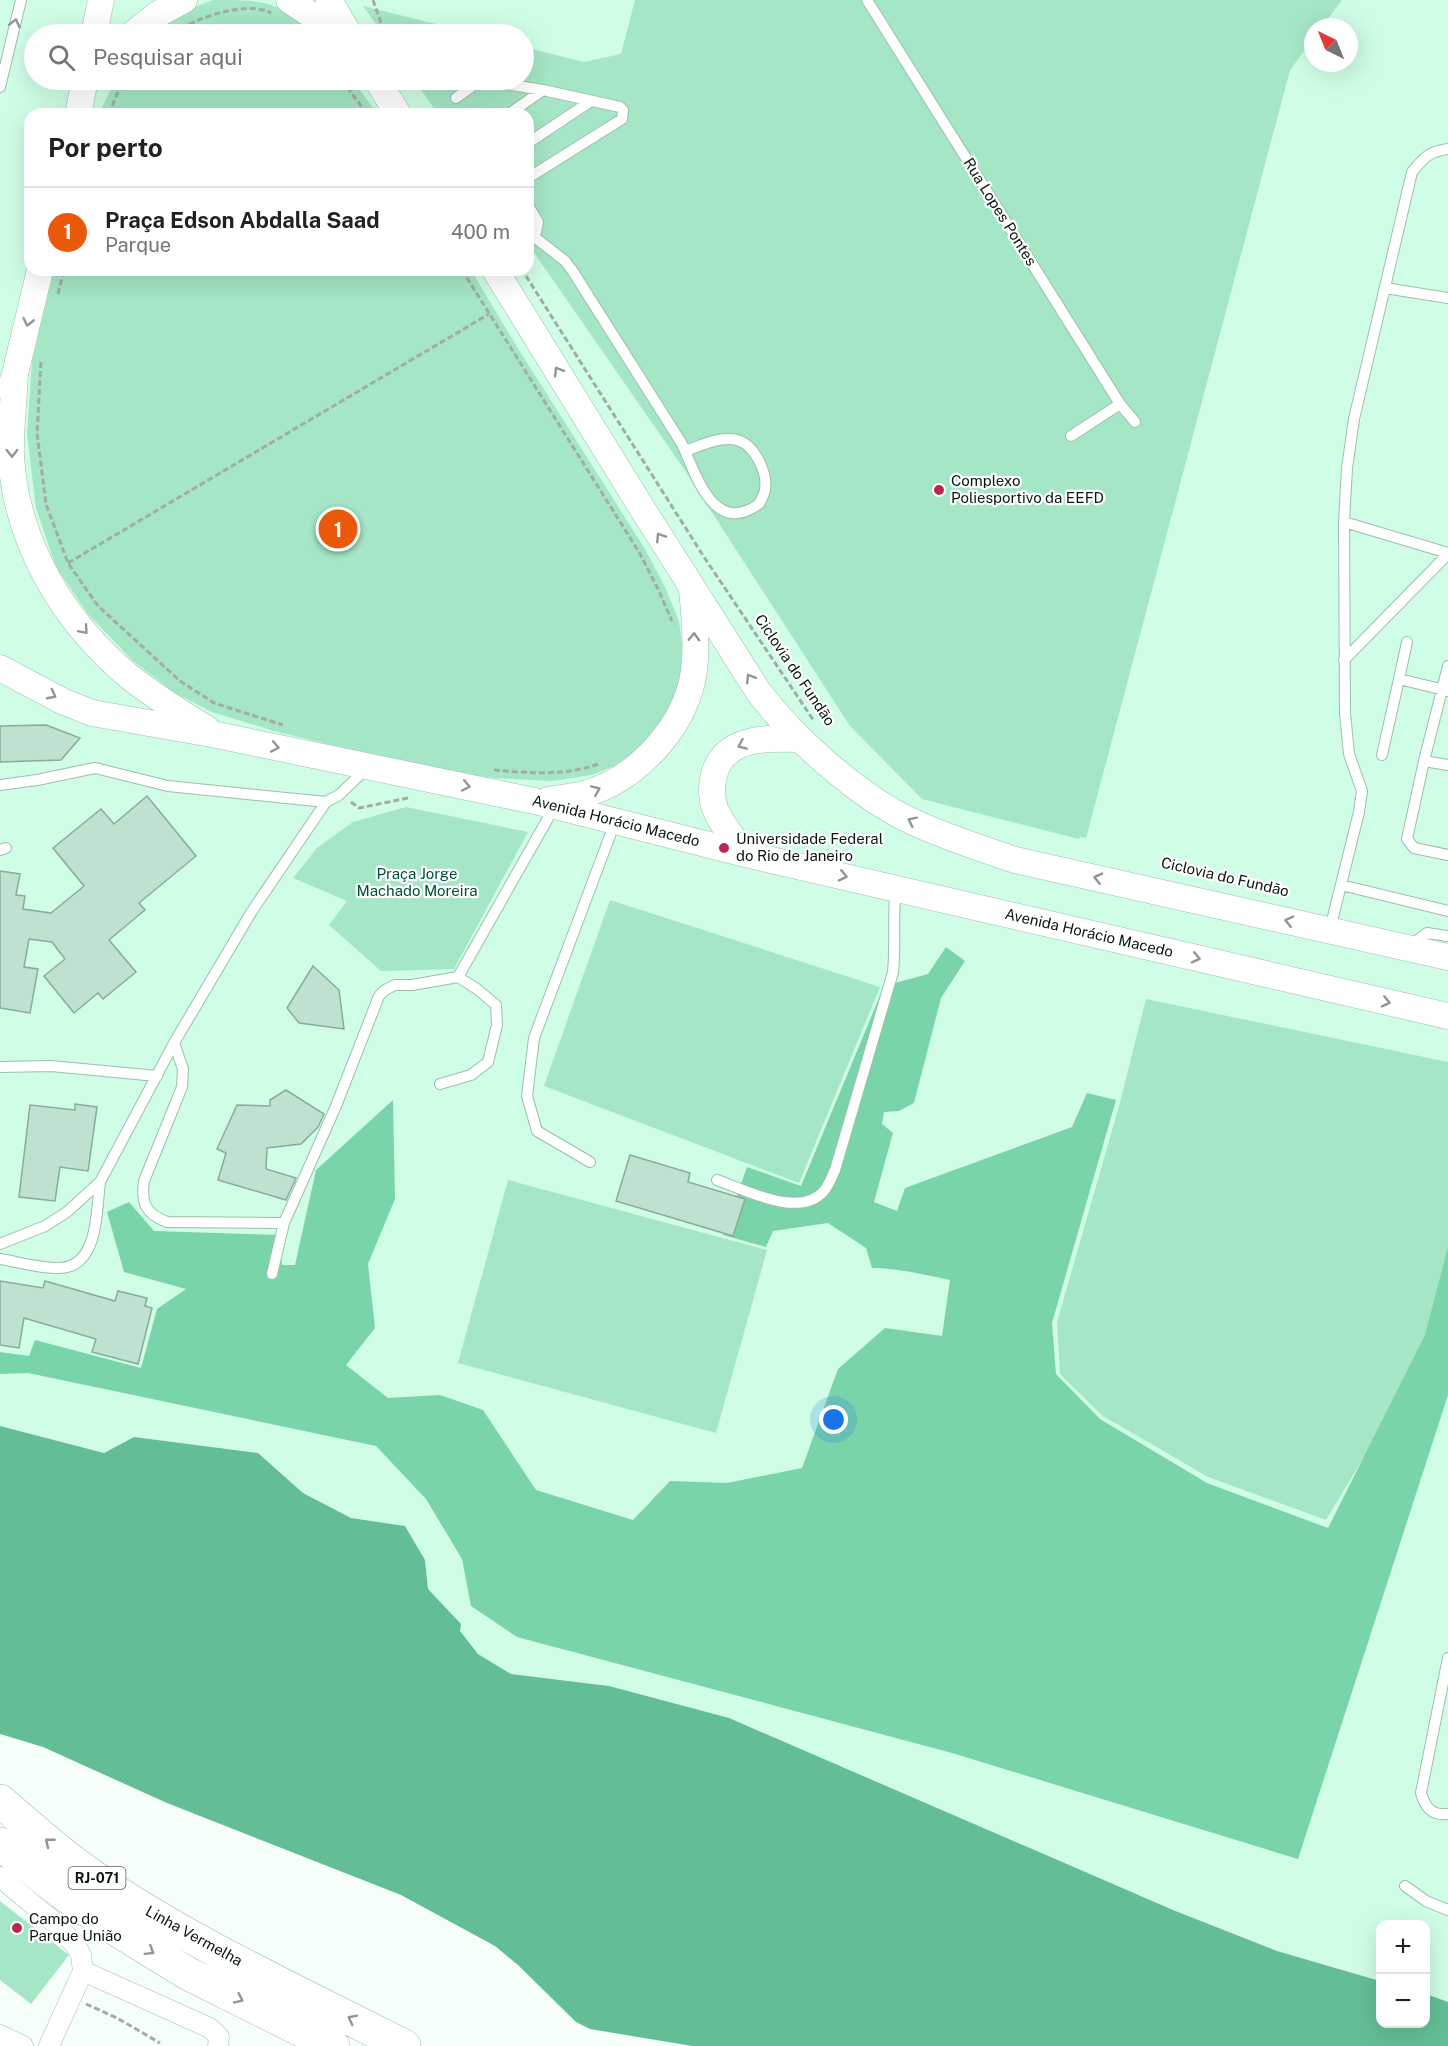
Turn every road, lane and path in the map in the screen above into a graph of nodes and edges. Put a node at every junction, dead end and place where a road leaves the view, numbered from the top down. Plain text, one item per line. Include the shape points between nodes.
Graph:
1 (21, 0) edge
2 (101, 0) edge
3 (184, 0) edge
4 (373, 0) edge
5 (867, 0) edge
6 (330, 1) edge
7 (282, 8) edge
8 (96, 24) edge
9 (146, 24) edge
10 (192, 24) edge
11 (318, 24) edge
12 (343, 24) edge
13 (381, 24) edge
14 (0, 87) edge
15 (534, 89) edge
16 (83, 90) edge
17 (92, 90) edge
18 (120, 90) edge
19 (350, 90) edge
20 (383, 90) edge
21 (467, 90) edge
22 (543, 90) junction
23 (456, 98) dead end
24 (591, 101) junction
25 (79, 108) edge
26 (80, 108) edge
27 (111, 108) edge
28 (363, 108) edge
29 (394, 108) edge
30 (518, 108) edge
31 (534, 139) edge
32 (1448, 149) edge
33 (534, 174) edge
34 (534, 215) edge
35 (534, 234) edge
36 (534, 240) edge
37 (39, 276) edge
38 (62, 276) edge
39 (466, 276) edge
40 (499, 276) edge
41 (526, 276) edge
42 (1385, 288) junction
43 (1448, 298) edge
44 (56, 302) dead end
45 (489, 314) junction
46 (43, 354) dead end
47 (15, 374) junction
48 (1120, 404) junction
49 (0, 415) edge
50 (1135, 422) dead end
51 (1071, 436) dead end
52 (685, 451) junction
53 (1344, 522) junction
54 (1448, 554) edge
55 (68, 563) junction
56 (692, 586) junction
57 (674, 624) dead end
58 (1407, 642) dead end
59 (1344, 660) junction
60 (1448, 666) edge
61 (0, 668) edge
62 (1399, 679) junction
63 (1445, 691) edge
64 (288, 727) dead end
65 (808, 732) junction
66 (217, 735) junction
67 (1382, 755) dead end
68 (1424, 761) junction
69 (601, 763) dead end
70 (1448, 765) edge
71 (369, 766) junction
72 (485, 768) dead end
73 (0, 786) edge
74 (326, 802) junction
75 (547, 804) junction
76 (613, 820) junction
77 (745, 854) junction
78 (1448, 855) edge
79 (1341, 885) junction
80 (896, 888) junction
81 (1448, 911) edge
82 (1329, 930) junction
83 (1448, 936) edge
84 (1407, 948) junction
85 (1448, 957) edge
86 (458, 977) junction
87 (1448, 1016) edge
88 (174, 1042) junction
89 (0, 1067) edge
90 (157, 1076) junction
91 (440, 1084) dead end
92 (591, 1162) dead end
93 (717, 1180) dead end
94 (100, 1182) junction
95 (284, 1223) junction
96 (0, 1244) edge
97 (0, 1259) edge
98 (272, 1274) dead end
99 (1448, 1658) edge
100 (0, 1801) edge
101 (1448, 1814) edge
102 (0, 1844) edge
103 (0, 1877) edge
104 (1405, 1886) dead end
105 (1448, 1910) edge
106 (83, 1971) junction
107 (71, 1997) junction
108 (0, 2035) edge
109 (218, 2042) edge
110 (160, 2043) dead end
111 (23, 2046) edge
112 (49, 2046) edge
113 (333, 2046) edge
114 (404, 2046) edge

14 -> 1 lane
2 - 8 street
3 - 9 street
4 - 13 path
5 - 48 lane, Rua Lopes Pontes
6 - 12 street
7 - 10 path via 219,13
7 - 11 street
15 - 22 lane
16 - 25 street
17 - 26 street
18 - 27 path
19 - 28 path
20 - 29 street
21 - 23 lane
22 - 24 lane
22 - 30 lane
24 - 31 lane
24 - 33 lane via 620,107 622,119
32 - 42 lane via 1425,156 1412,172
34 - 35 lane via 538,222
36 - 52 lane via 572,270
37 -> 47 street
38 - 44 path
39 - 45 path
56 -> 40 street
41 - 65 path, Ciclovia do Fundão via 704,556
42 - 43 lane
42 - 53 lane via 1354,419
45 - 55 path
45 - 57 path via 639,552
46 - 55 path via 37,433 46,504
47 - 49 street
47 -> 66 street via 11,454 14,484 22,522 55,592 80,626 131,677
48 - 50 lane, Rua Lopes Pontes
48 - 51 lane
52 - 52 lane via 699,483 722,511 740,514 759,504 765,491 764,475 749,447 735,439 719,439
53 - 54 lane
53 - 59 lane
54 - 59 lane
55 - 64 path via 98,606 180,681 214,703
65 -> 56 street via 771,709
75 -> 56 street via 609,784 638,767 662,741 692,682
58 - 62 lane
59 - 79 lane via 1349,754 1362,791
60 - 63 lane
61 -> 66 street, Avenida Horácio Macedo via 92,713
62 - 63 lane
62 - 67 lane
63 - 68 lane
65 -> 77 street via 742,744 731,750 716,769 713,801
82 -> 65 street via 1015,860 970,845 909,820 864,792
66 -> 71 street, Avenida Horácio Macedo
68 - 70 lane
68 - 78 lane via 1407,839 1414,848
69 - 72 path via 549,773
71 - 74 lane
71 -> 75 street, Avenida Horácio Macedo
73 - 74 lane via 95,768 168,786
74 - 88 lane via 252,911
75 - 76 street, Avenida Horácio Macedo
75 - 86 lane
76 - 77 street, Avenida Horácio Macedo
76 - 92 lane via 534,1038 527,1096 537,1131
77 -> 80 street, Avenida Horácio Macedo
79 - 81 lane
79 - 82 lane
80 -> 87 street, Avenida Horácio Macedo
80 - 93 lane via 893,972 835,1170 824,1191 809,1202 793,1204
82 - 84 street
83 - 84 lane via 1427,933
84 - 85 street
86 - 91 lane via 496,1005 497,1025 488,1062 471,1075
86 - 95 lane via 395,985 379,996
88 - 90 lane
88 - 95 lane via 183,1069 182,1087 144,1180 142,1195 147,1208 154,1217 166,1221
89 - 90 lane via 51,1066
90 - 94 lane
94 - 96 lane via 45,1226
94 - 97 lane via 94,1236 79,1261 55,1268
95 - 98 lane
99 - 101 lane via 1421,1793 1431,1812
114 -> 100 highway, Linha Vermelha / RJ-071 via 203,1943 125,1898
102 -> 113 highway, RJ-071 via 80,1905 187,1973
103 - 106 street via 76,1946
104 - 105 lane
106 - 107 street
106 - 109 street via 210,2028
107 - 110 path
107 - 112 street
108 - 111 street

